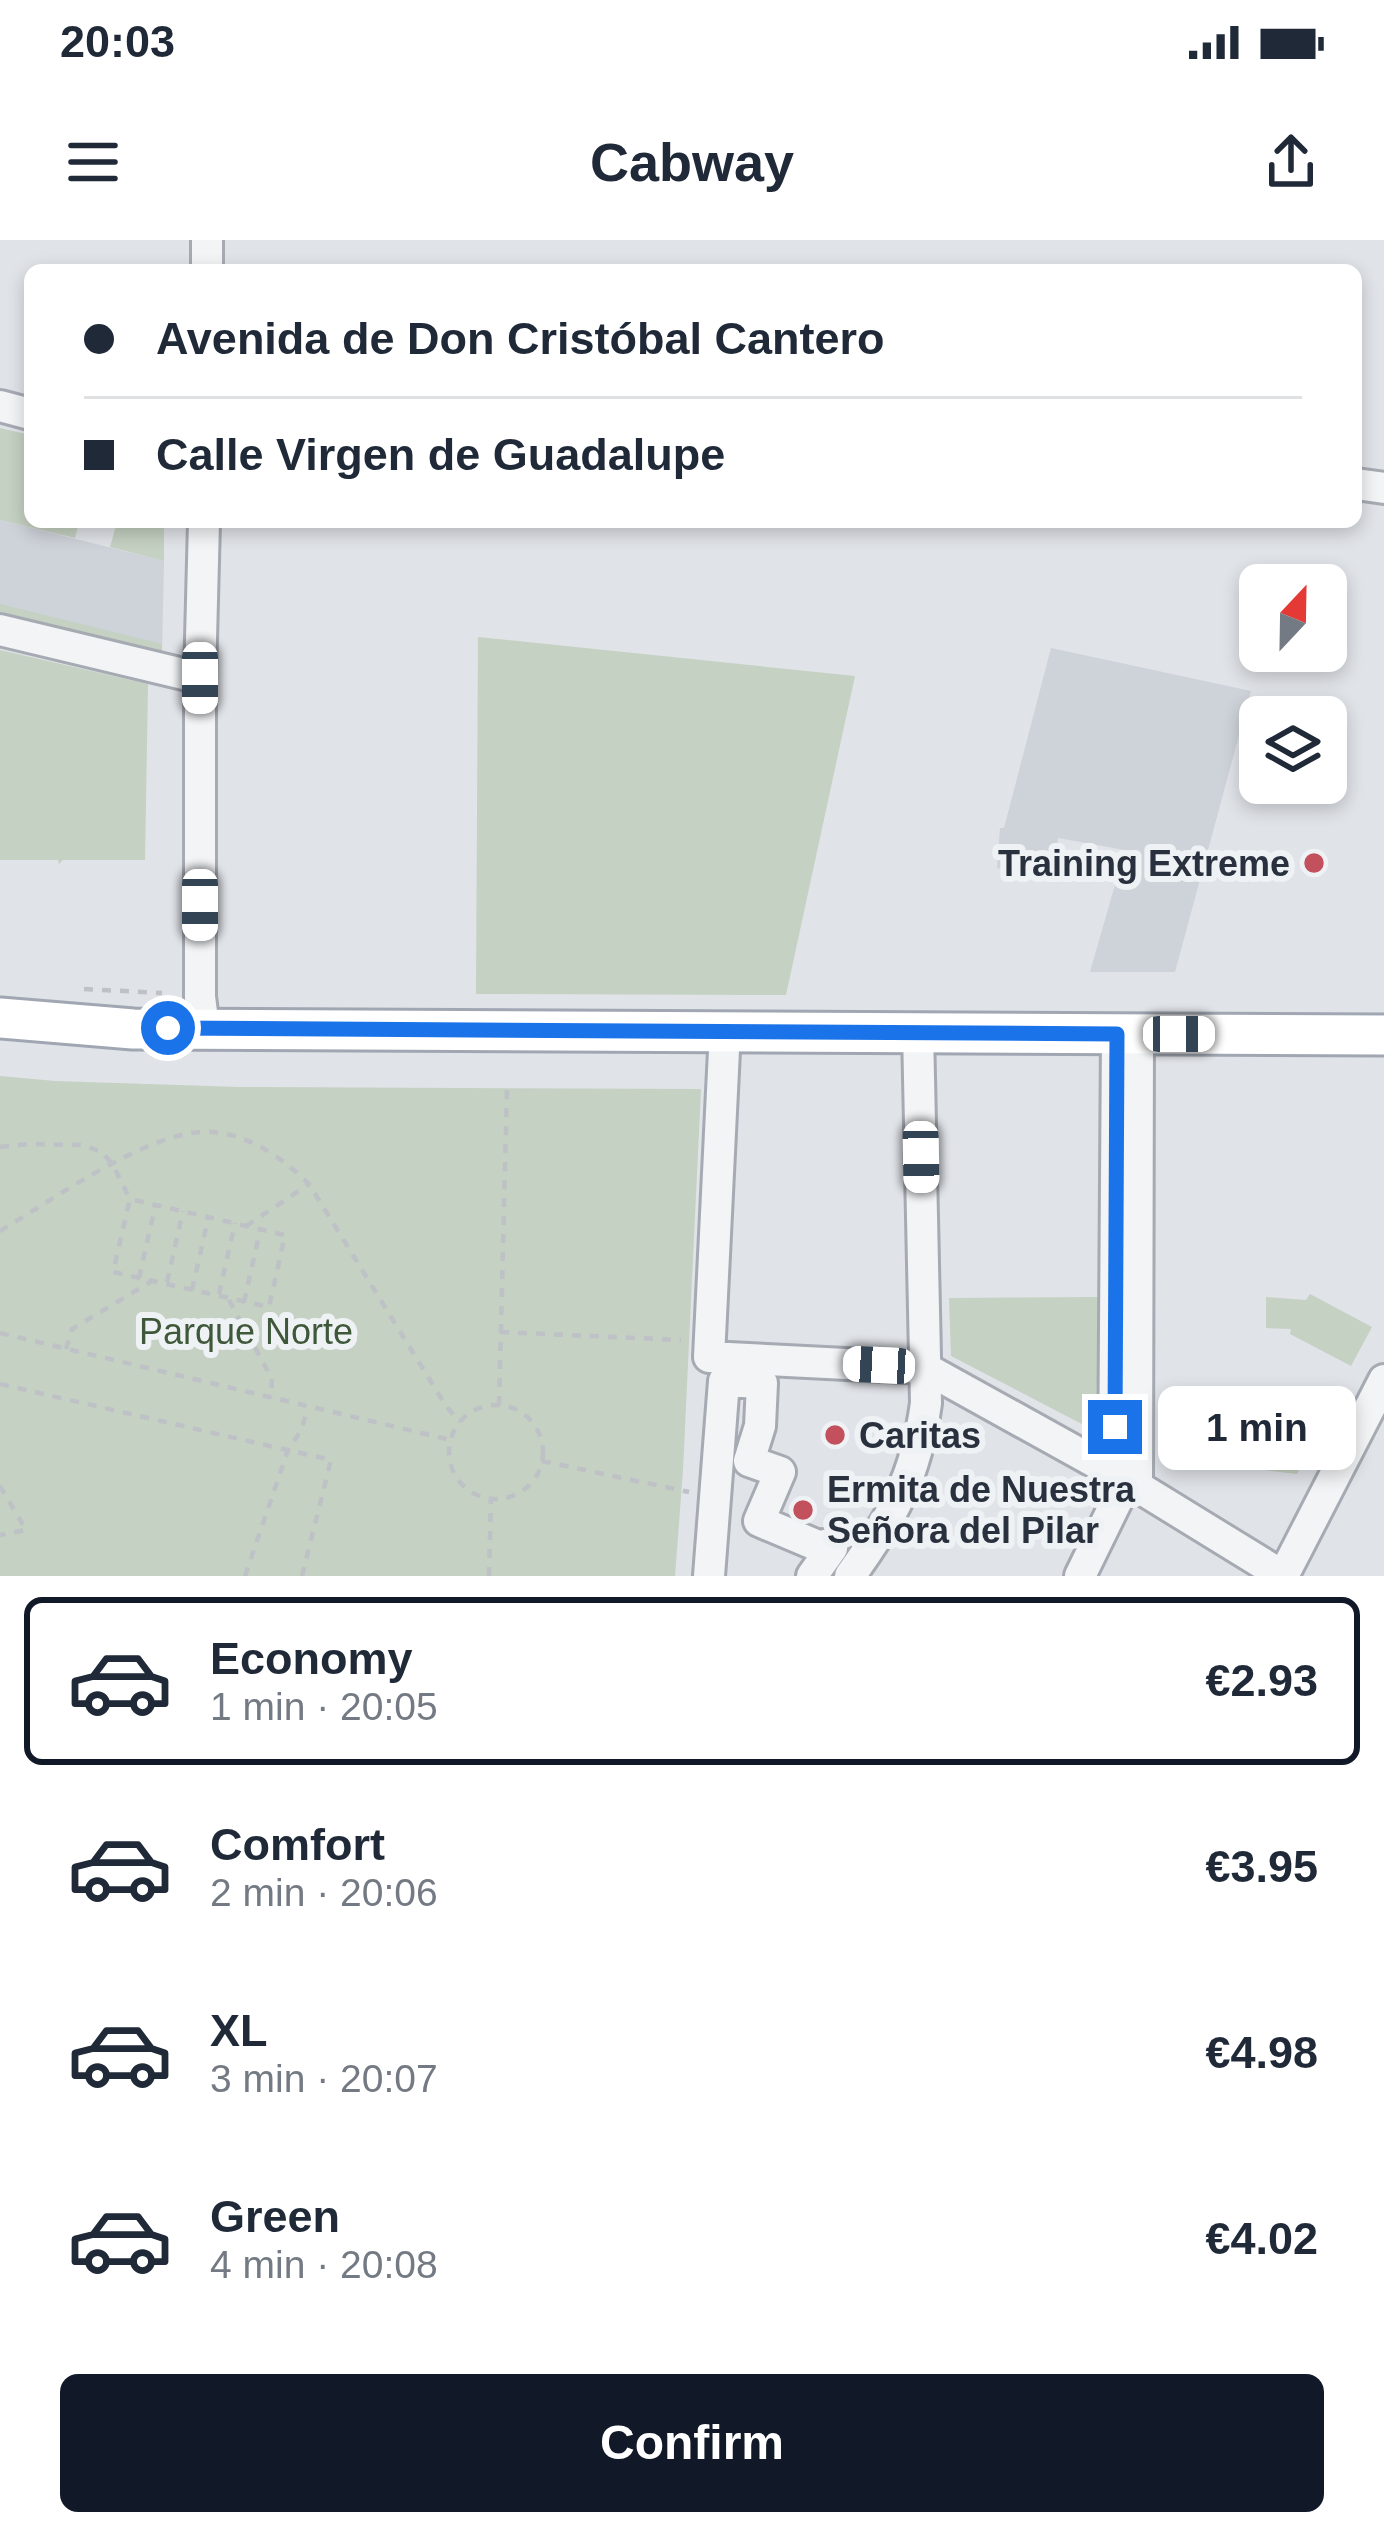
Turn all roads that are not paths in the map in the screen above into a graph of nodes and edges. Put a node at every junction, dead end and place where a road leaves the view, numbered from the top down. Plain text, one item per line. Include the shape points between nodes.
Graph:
1 (204, 528) edge
2 (0, 629) edge
3 (200, 678) junction
4 (0, 1018) edge
5 (204, 1027) junction
6 (724, 1030) junction
7 (918, 1031) junction
8 (1128, 1034) junction
9 (1384, 1035) edge
10 (701, 1359) junction
11 (925, 1368) junction
12 (1384, 1380) edge
13 (1126, 1480) junction
14 (692, 1576) edge
15 (709, 1576) edge
16 (812, 1576) edge
17 (850, 1576) edge
18 (1080, 1576) edge
19 (1283, 1576) edge

1 - 3 street
2 - 3 street
3 - 5 street
4 - 5 main road
5 - 6 main road
6 - 7 main road
6 - 10 street
7 - 8 main road
7 - 11 street
8 - 9 main road
8 - 13 street
10 - 11 street
10 - 14 street
11 - 13 street
11 - 17 street via 922,1438 910,1476
12 - 19 street
13 - 18 street
13 - 19 street
15 - 16 street via 724,1382 762,1383 749,1461 780,1472 759,1521 832,1548

